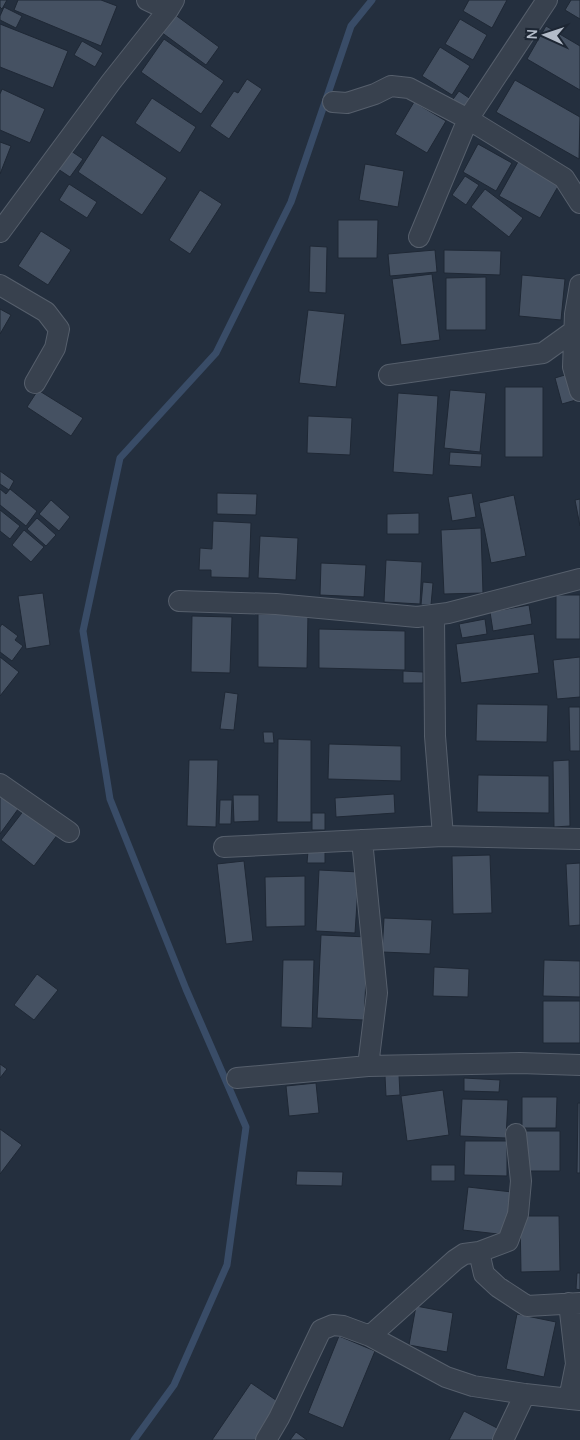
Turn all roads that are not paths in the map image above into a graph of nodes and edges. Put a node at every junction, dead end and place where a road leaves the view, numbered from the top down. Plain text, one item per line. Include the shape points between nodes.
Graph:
1 (147, 0) edge
2 (547, 0) edge
3 (171, 5) edge
4 (333, 102) dead end
5 (468, 120) junction
6 (580, 201) edge
7 (0, 232) edge
8 (419, 237) dead end
9 (0, 285) edge
10 (580, 285) edge
11 (575, 330) junction
12 (543, 353) junction
13 (576, 366) edge
14 (389, 375) dead end
15 (35, 384) dead end
16 (580, 392) edge
17 (580, 579) edge
18 (179, 601) dead end
19 (434, 615) junction
20 (0, 784) edge
21 (69, 832) dead end
22 (443, 836) junction
23 (580, 839) edge
24 (362, 840) junction
25 (224, 848) dead end
26 (580, 1065) edge
27 (368, 1066) junction
28 (238, 1078) dead end
29 (516, 1134) dead end
30 (478, 1252) junction
31 (574, 1303) edge
32 (370, 1336) junction
33 (526, 1394) junction
34 (575, 1400) edge
35 (266, 1440) edge
36 (504, 1440) edge

1 - 3 street
2 - 5 street
3 - 7 street
4 - 5 street via 347,104 391,86 408,88
5 - 6 street via 564,178
5 - 8 street
9 - 15 street via 46,312 60,329 55,348
10 - 11 street
11 - 12 street
11 - 13 street
12 - 13 street
12 - 14 street
13 - 16 street
17 - 19 street
18 - 19 street via 276,604 417,617
19 - 22 street via 435,736
20 - 21 street
22 - 23 street
22 - 24 street
24 - 25 street
24 - 27 street via 377,993
26 - 27 street
27 - 28 street
29 - 30 street via 521,1181 518,1214 508,1241
30 - 31 street via 484,1274 527,1306
30 - 32 street via 464,1254 455,1260
31 - 34 street
32 - 33 street via 446,1378 473,1386
32 - 35 street via 343,1326 333,1325 321,1330
33 - 34 street
33 - 36 street

